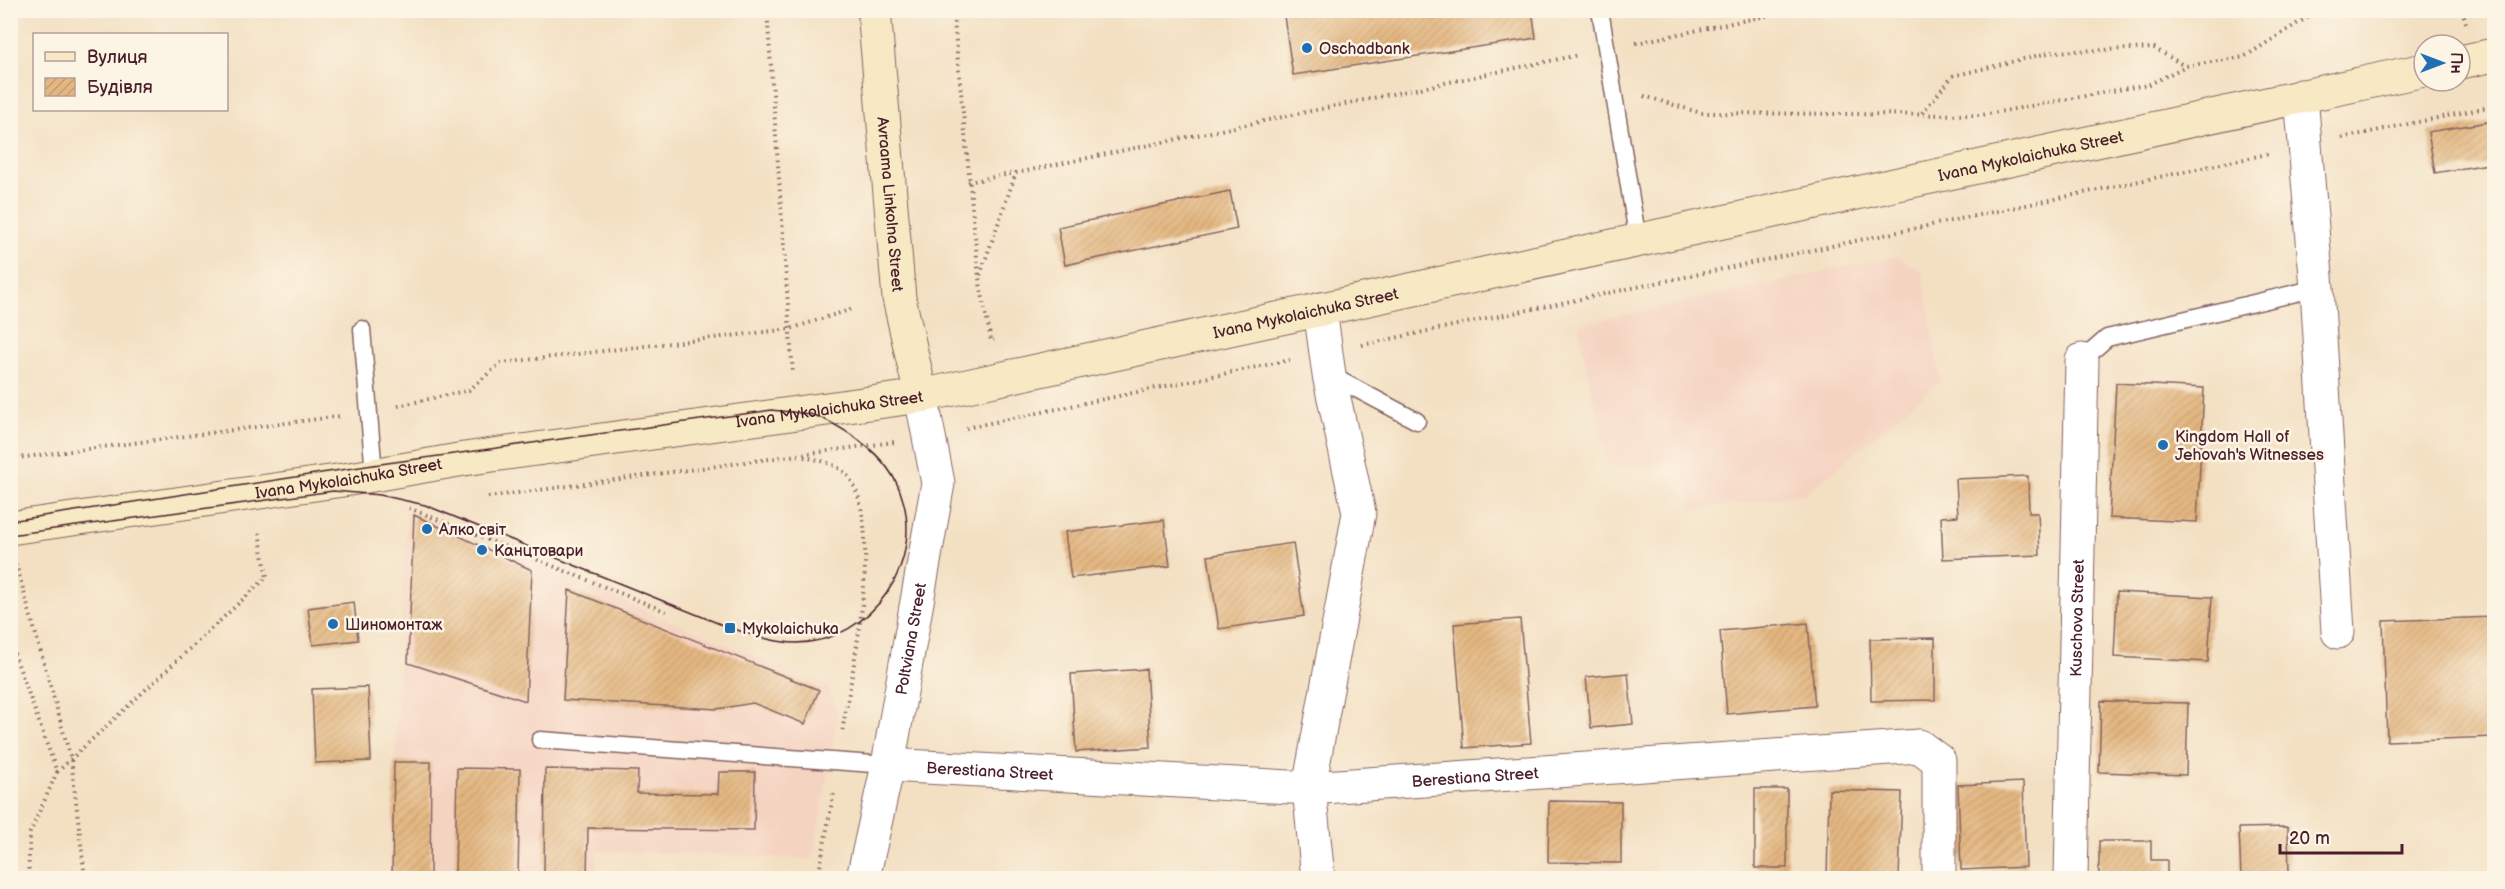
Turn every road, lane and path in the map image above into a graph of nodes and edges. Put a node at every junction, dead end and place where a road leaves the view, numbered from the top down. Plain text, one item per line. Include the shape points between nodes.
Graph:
1 (767, 10) edge
2 (874, 10) edge
3 (953, 10) edge
4 (1600, 10) edge
5 (1794, 10) edge
6 (2319, 10) edge
7 (1607, 49) junction
8 (2494, 55) edge
9 (2472, 60) edge
10 (2186, 66) junction
11 (2412, 73) edge
12 (1642, 96) dead end
13 (2301, 96) junction
14 (1922, 113) junction
15 (1016, 173) junction
16 (968, 182) junction
17 (1638, 241) junction
18 (2317, 288) junction
19 (852, 309) dead end
20 (1320, 309) junction
21 (362, 328) dead end
22 (790, 328) junction
23 (2082, 360) joint
24 (1329, 375) junction
25 (921, 396) junction
26 (368, 413) junction
27 (1416, 421) dead end
28 (801, 456) dead end
29 (10, 459) edge
30 (374, 474) junction
31 (407, 508) dead end
32 (247, 534) dead end
33 (12, 542) edge
34 (28, 564) dead end
35 (13, 566) edge
36 (667, 612) dead end
37 (2338, 632) dead end
38 (10, 642) edge
39 (540, 740) dead end
40 (71, 759) junction
41 (838, 761) junction
42 (888, 765) junction
43 (57, 772) junction
44 (1309, 788) junction
45 (28, 879) edge
46 (85, 879) edge
47 (818, 879) edge
48 (863, 879) edge
49 (1318, 879) edge
50 (1940, 879) edge
51 (2070, 879) edge

1 - 22 path
2 - 25 main road, Avraama Linkolna Street via 899,298
3 - 16 path
4 - 7 lane
5 - 7 path
6 - 10 path via 2244,57
7 - 15 path
7 - 17 lane
8 - 9 main road
10 - 14 path via 2150,84 1982,115
10 - 14 path via 2154,48 2052,51 1953,76
11 - 13 main road, Ivana Mykolaichuka Street
12 - 14 path via 1701,113
13 - 17 main road, Ivana Mykolaichuka Street
13 - 18 street
15 - 16 path
15 - 16 path via 979,278
17 - 20 main road, Ivana Mykolaichuka Street
18 - 23 lane via 2107,338
18 - 37 street
19 - 22 path
20 - 24 street
20 - 25 main road, Ivana Mykolaichuka Street
21 - 26 lane
22 - 26 path via 501,363 469,390
23 - 51 street, Kuschova Street
24 - 27 lane
24 - 44 street via 1359,513
25 - 30 main road, Ivana Mykolaichuka Street
25 - 42 street, Poltviana Street via 938,483
26 - 29 path
26 - 30 lane
28 - 41 path via 844,472 856,493 865,534 865,566
30 - 33 main road, Ivana Mykolaichuka Street
31 - 36 path
32 - 40 path via 259,532 267,577
33 - 35 path
34 - 35 path
35 - 40 path
38 - 43 path
39 - 41 lane
40 - 43 path
40 - 46 path
41 - 42 lane
41 - 47 path
42 - 44 street, Berestiana Street
42 - 48 street, Poltviana Street
43 - 45 path via 30,833
44 - 49 street
44 - 50 street, Berestiana Street via 1918,746 1940,761

